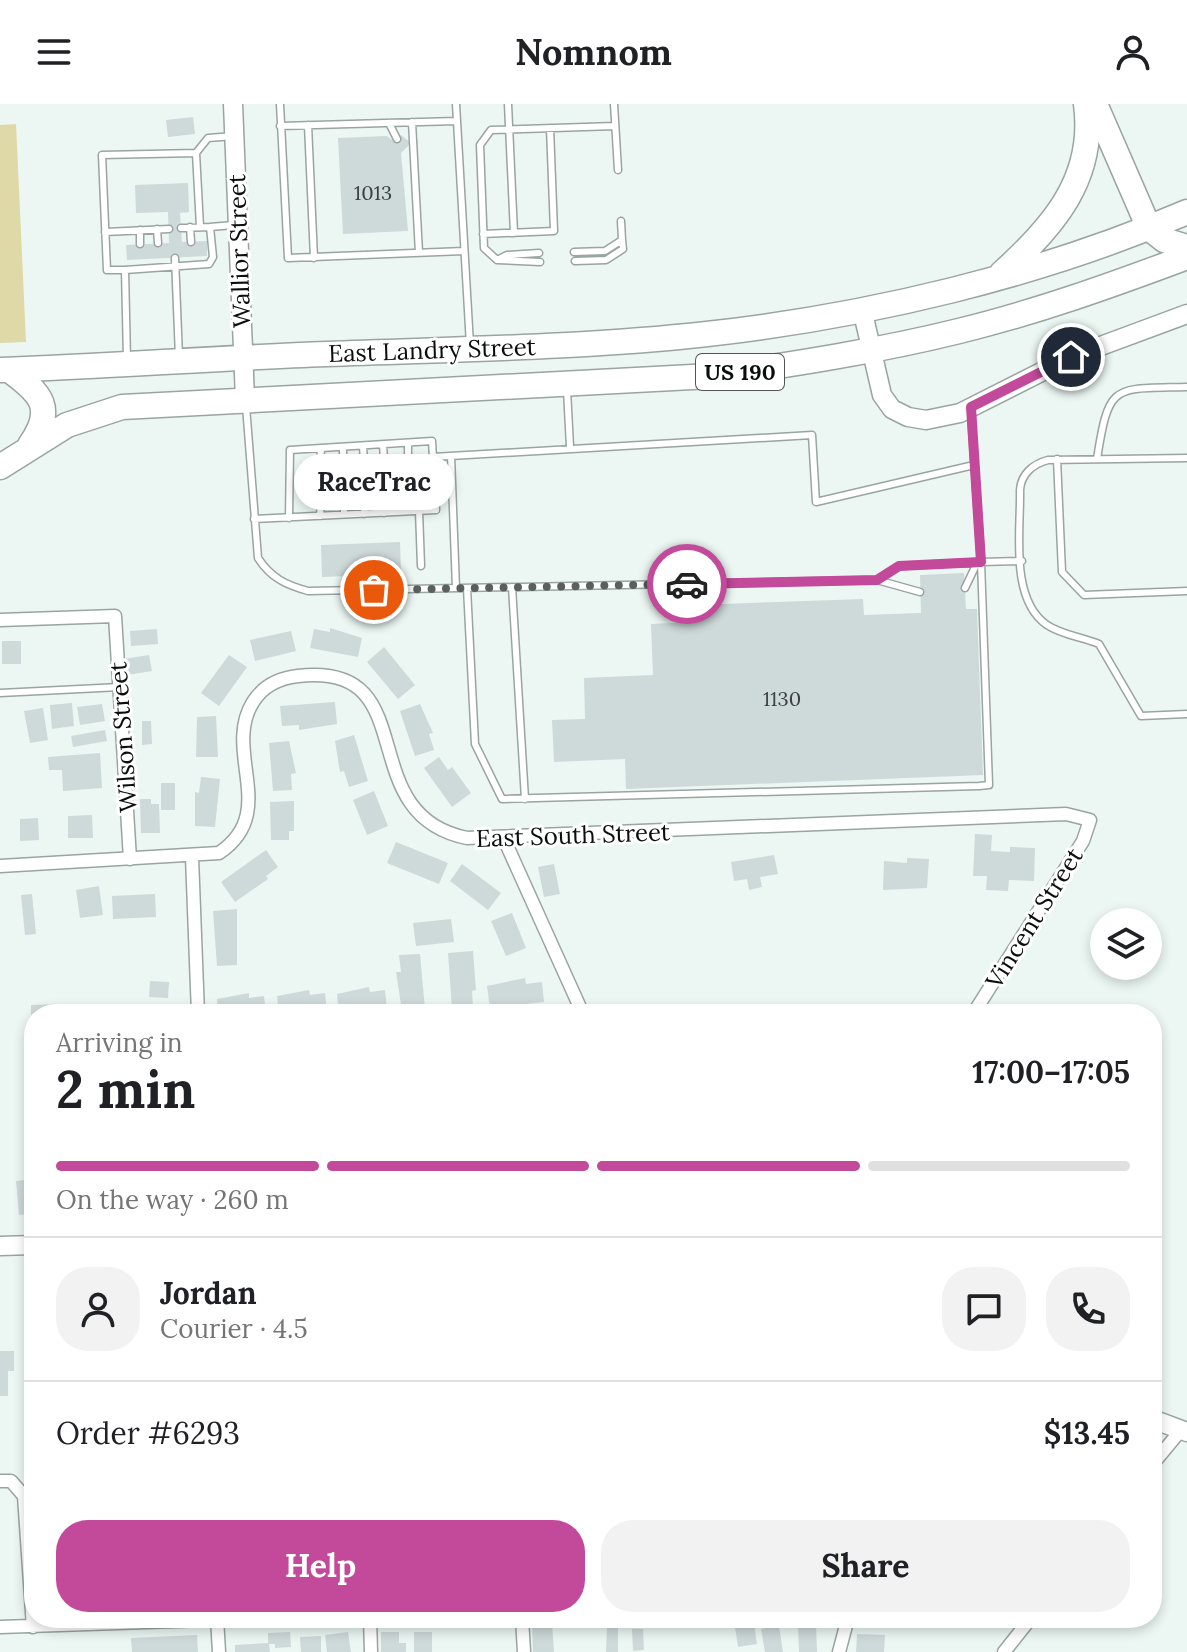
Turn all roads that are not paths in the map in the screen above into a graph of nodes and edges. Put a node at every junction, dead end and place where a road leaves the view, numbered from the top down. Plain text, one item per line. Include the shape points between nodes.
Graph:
1 (233, 104) edge
2 (280, 104) edge
3 (456, 104) edge
4 (508, 104) edge
5 (614, 104) edge
6 (1086, 104) edge
7 (1095, 104) edge
8 (456, 121) junction
9 (412, 122) junction
10 (389, 123) junction
11 (308, 125) junction
12 (280, 126) junction
13 (615, 126) junction
14 (550, 128) junction
15 (509, 130) junction
16 (234, 136) junction
17 (397, 139) dead end
18 (405, 149) dead end
19 (196, 153) junction
20 (413, 154) junction
21 (618, 170) dead end
22 (1187, 212) edge
23 (621, 221) dead end
24 (238, 225) junction
25 (190, 227) junction
26 (200, 227) junction
27 (210, 227) junction
28 (181, 228) dead end
29 (1149, 228) junction
30 (157, 229) junction
31 (169, 229) dead end
32 (140, 230) junction
33 (105, 232) junction
34 (514, 233) junction
35 (483, 234) junction
36 (622, 240) junction
37 (191, 242) dead end
38 (158, 243) dead end
39 (140, 244) dead end
40 (1187, 247) edge
41 (464, 251) junction
42 (574, 252) dead end
43 (419, 253) junction
44 (539, 253) dead end
45 (192, 257) dead end
46 (1187, 257) edge
47 (159, 258) dead end
48 (175, 258) dead end
49 (314, 258) junction
50 (141, 259) dead end
51 (497, 260) junction
52 (575, 261) dead end
53 (540, 262) dead end
54 (193, 267) junction
55 (176, 268) junction
56 (159, 269) junction
57 (125, 270) junction
58 (142, 270) junction
59 (1187, 274) edge
60 (998, 277) junction
61 (1095, 291) junction
62 (862, 309) junction
63 (1187, 314) edge
64 (470, 349) junction
65 (870, 350) junction
66 (244, 357) junction
67 (179, 360) junction
68 (127, 363) junction
69 (4, 370) edge
70 (567, 385) junction
71 (1187, 387) edge
72 (245, 399) junction
73 (971, 407) junction
74 (408, 443) junction
75 (383, 445) junction
76 (29, 447) junction
77 (363, 447) junction
78 (570, 447) junction
79 (343, 448) junction
80 (321, 449) junction
81 (451, 456) junction
82 (433, 457) junction
83 (1187, 458) edge
84 (384, 459) dead end
85 (408, 459) dead end
86 (1057, 459) junction
87 (1097, 459) junction
88 (364, 460) dead end
89 (343, 461) dead end
90 (320, 462) dead end
91 (974, 465) junction
92 (0, 467) edge
93 (411, 497) dead end
94 (384, 498) dead end
95 (344, 499) dead end
96 (365, 499) dead end
97 (321, 500) dead end
98 (453, 509) junction
99 (436, 510) junction
100 (415, 511) junction
101 (384, 513) junction
102 (344, 514) junction
103 (364, 514) junction
104 (320, 516) junction
105 (289, 518) junction
106 (254, 519) junction
107 (1022, 561) junction
108 (979, 562) junction
109 (421, 566) dead end
110 (877, 580) junction
111 (512, 587) junction
112 (456, 588) junction
113 (467, 588) junction
114 (965, 588) dead end
115 (1187, 591) edge
116 (920, 592) dead end
117 (0, 620) edge
118 (120, 687) junction
119 (0, 693) edge
120 (1187, 714) edge
121 (525, 799) junction
122 (1090, 820) joint
123 (504, 839) junction
124 (192, 857) junction
125 (130, 859) junction
126 (0, 866) edge
127 (198, 1004) edge
128 (578, 1004) edge
129 (979, 1004) edge
130 (24, 1245) edge
131 (0, 1246) edge
132 (1162, 1423) edge
133 (1184, 1431) edge
134 (1162, 1454) edge
135 (0, 1481) edge
136 (24, 1496) edge
137 (0, 1627) edge
138 (24, 1627) edge
139 (218, 1628) edge
140 (370, 1628) edge
141 (523, 1628) edge
142 (845, 1628) edge
143 (1023, 1628) edge
144 (219, 1652) edge
145 (371, 1652) edge
146 (524, 1652) edge
147 (839, 1652) edge
148 (1004, 1652) edge

1 - 16 street, Wallior Street
2 - 12 lane
3 - 8 lane
4 - 15 lane
5 - 13 lane
6 - 60 highway via 1076,183 1062,212
7 - 29 highway
8 - 9 lane
8 - 41 lane
9 - 10 lane
9 - 20 lane
10 - 11 lane
10 - 17 lane
11 - 12 lane
11 - 49 lane
12 - 49 lane via 288,258
13 - 14 lane
13 - 21 lane
14 - 15 lane
14 - 34 lane via 554,231
15 - 34 lane
15 - 35 lane via 491,130 480,145
16 - 19 lane via 208,138
16 - 24 street, Wallior Street
18 - 20 lane
19 - 26 lane
19 - 33 lane via 102,155
20 - 43 lane
22 - 29 highway, US 190
23 - 36 lane
24 - 27 lane
24 - 66 street, Wallior Street
25 - 26 lane
25 - 28 lane
25 - 37 lane
26 - 27 lane
27 - 54 lane via 213,257 209,264
29 - 40 highway via 1164,240
29 - 60 highway, US 190
30 - 31 lane
30 - 32 lane
30 - 38 lane
32 - 33 lane
32 - 39 lane
33 - 57 lane via 107,270
34 - 35 lane
35 - 51 lane via 484,248
36 - 42 lane via 605,251
36 - 52 lane via 623,249 606,260
41 - 43 lane
41 - 64 lane
43 - 49 lane
44 - 51 lane
45 - 54 lane
46 - 61 highway, US 190
47 - 56 lane
48 - 55 lane
50 - 58 lane
51 - 53 lane
54 - 55 lane
55 - 56 lane
55 - 67 lane
56 - 58 lane
57 - 58 lane
57 - 68 lane
59 - 61 highway
60 - 62 highway, US 190
61 - 65 highway, US 190 via 960,331
62 - 64 highway, East Landry Street / US 190 via 710,334
62 - 65 street
63 - 73 street via 1071,357
64 - 66 highway, East Landry Street / US 190
65 - 70 highway, US 190 via 711,376
65 - 73 street via 882,395 892,409 926,420
66 - 67 highway, East Landry Street / US 190
66 - 72 street, Wallior Street
67 - 68 highway, East Landry Street / US 190
68 - 69 highway, East Landry Street / US 190
69 - 76 highway via 32,388 44,408 41,429
70 - 72 highway, US 190
70 - 78 lane
71 - 87 lane via 1117,394 1104,414
72 - 76 highway, US 190 via 122,407 67,425
72 - 106 lane
73 - 91 lane
74 - 75 lane
74 - 82 lane via 432,441
74 - 85 lane
75 - 77 lane
75 - 84 lane
76 - 92 highway, US 190
77 - 79 lane
77 - 88 lane
78 - 81 lane
78 - 91 lane via 812,435 816,502
79 - 80 lane
79 - 89 lane
80 - 90 lane
80 - 105 lane via 290,450
81 - 82 lane
81 - 98 lane
82 - 99 lane
83 - 87 lane
86 - 87 lane
86 - 107 lane via 1032,467 1020,482
86 - 115 lane via 1062,572 1074,589 1084,595
91 - 108 lane
93 - 100 lane
94 - 101 lane
95 - 102 lane
96 - 103 lane
97 - 104 lane
98 - 99 lane
98 - 112 lane
99 - 100 lane
100 - 101 lane
100 - 109 lane
101 - 103 lane
102 - 103 lane
102 - 104 lane
104 - 105 lane
105 - 106 lane
106 - 112 lane via 258,558 286,585 308,591
107 - 108 lane
107 - 120 lane via 1024,587 1035,613 1055,630 1099,644 1141,716
108 - 110 lane via 899,566
108 - 114 lane
108 - 121 lane via 989,785
110 - 111 lane
110 - 116 lane
111 - 113 lane
111 - 121 lane
112 - 113 lane
113 - 121 lane via 475,744 502,799
117 - 118 street, Wilson Street via 115,616
118 - 119 lane
118 - 125 street, Wilson Street
122 - 123 street, East South Street via 1066,814
122 - 129 street, Vincent Street via 1083,841
123 - 124 street, East South Street via 449,835 417,815 399,783 370,698 338,676 302,675 267,686 246,716 246,825 219,853
123 - 128 street
124 - 125 street, East South Street
124 - 127 street
125 - 126 street, East South Street
130 - 131 street
132 - 133 street
133 - 134 street
135 - 136 street via 11,1481
137 - 138 street
139 - 144 street
140 - 145 street
141 - 146 street
142 - 147 street
143 - 148 street

